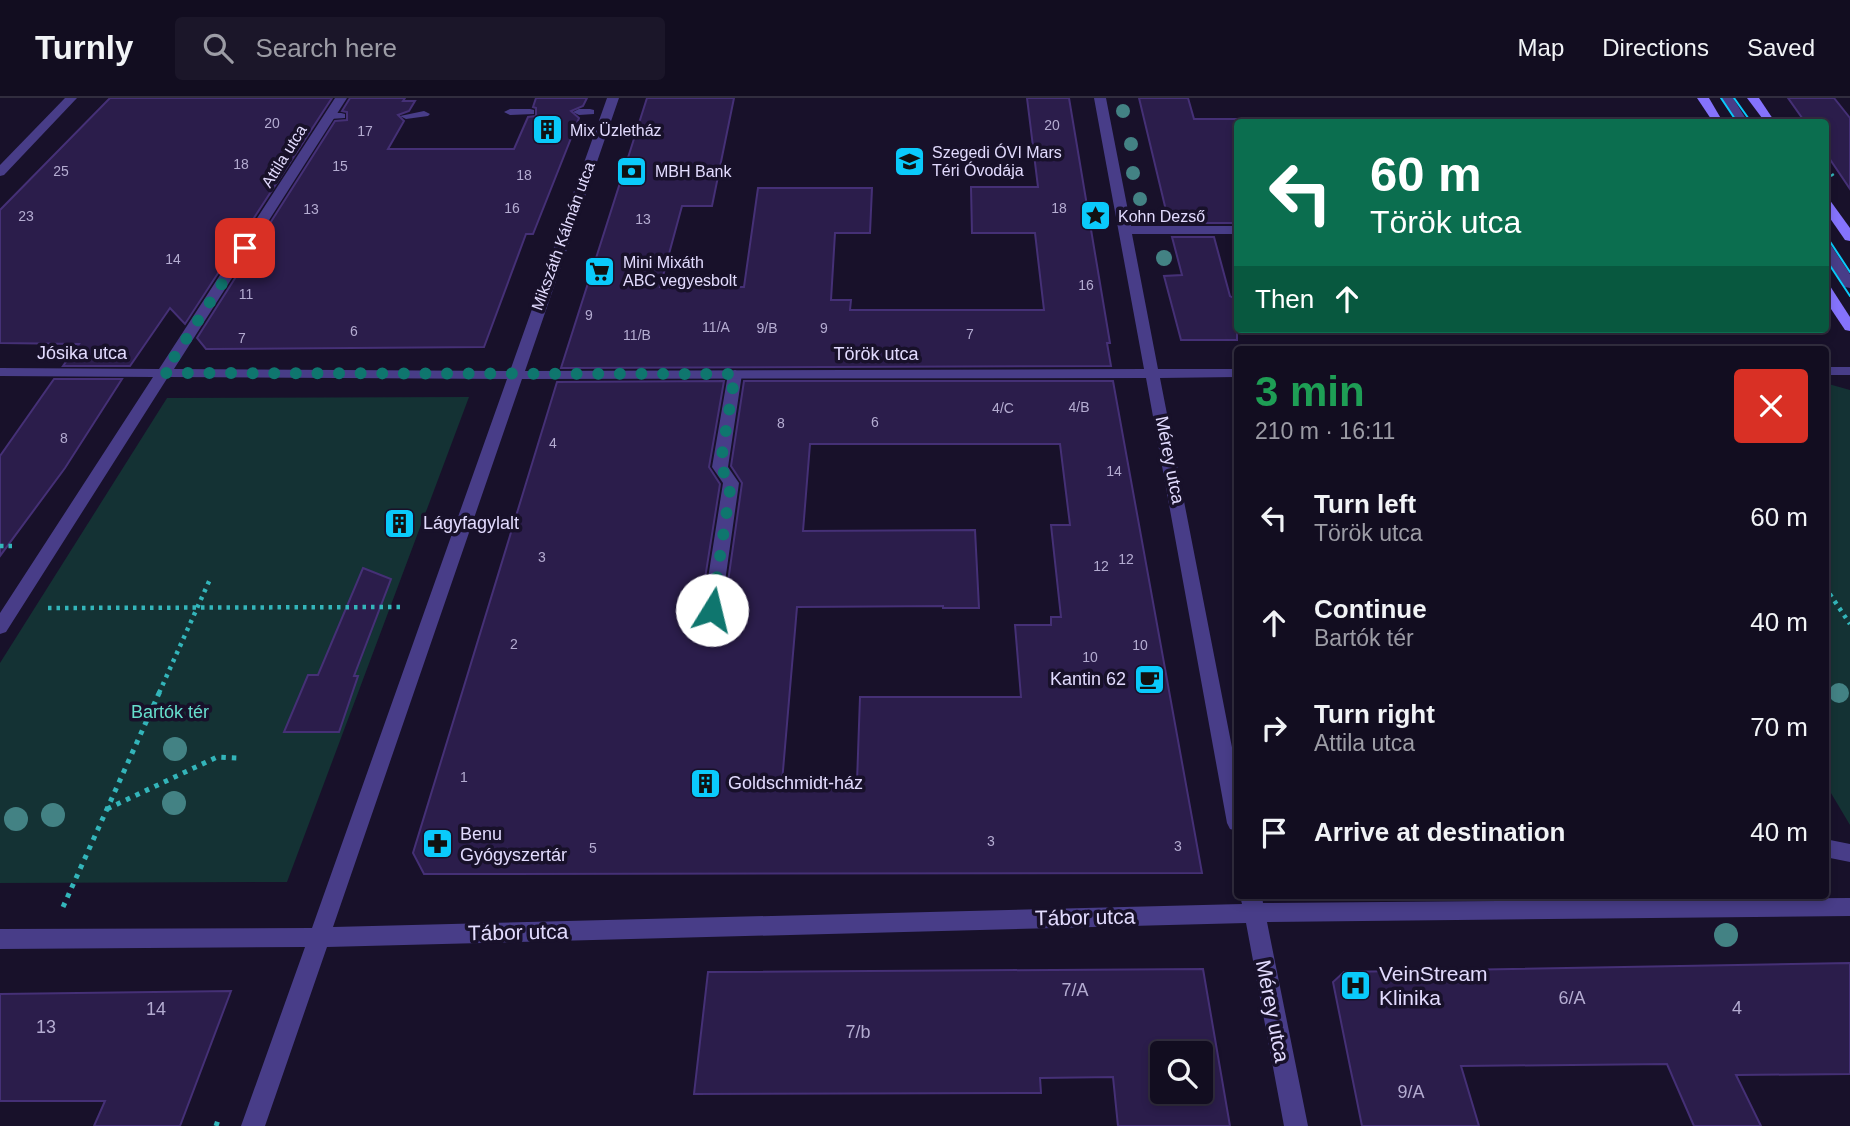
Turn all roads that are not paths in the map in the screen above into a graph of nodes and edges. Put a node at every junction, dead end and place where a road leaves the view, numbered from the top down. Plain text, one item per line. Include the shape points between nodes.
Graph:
1 (71, 98) edge
2 (341, 98) edge
3 (613, 98) edge
4 (1100, 98) edge
5 (1703, 98) edge
6 (1727, 98) edge
7 (1754, 98) edge
8 (510, 112) dead end
9 (530, 112) dead end
10 (424, 114) dead end
11 (406, 116) dead end
12 (1716, 119) edge
13 (1741, 119) edge
14 (1768, 119) edge
15 (0, 172) edge
16 (1829, 208) edge
17 (1126, 230) junction
18 (1234, 230) edge
19 (1850, 237) edge
20 (1829, 253) edge
21 (1850, 284) edge
22 (1829, 295) edge
23 (1850, 327) edge
24 (1829, 371) edge
25 (1850, 371) edge
26 (0, 372) edge
27 (164, 373) junction
28 (1234, 373) edge
29 (514, 374) junction
30 (735, 374) junction
31 (1153, 374) junction
32 (712, 610) dead end
33 (0, 627) edge
34 (1234, 808) edge
35 (1829, 849) edge
36 (1850, 853) edge
37 (1252, 905) edge
38 (1850, 907) edge
39 (320, 937) junction
40 (0, 940) edge
41 (253, 1126) edge
42 (1296, 1126) edge

1 - 15 street
2 - 27 street, Attila utca via 335,116
3 - 29 street, Mikszáth Kálmán utca
4 - 17 street, Mérey utca
5 - 12 street
6 - 13 street
7 - 14 street
8 - 9 street
10 - 11 street
16 - 19 street
17 - 18 street
17 - 31 street, Mérey utca
20 - 21 street
22 - 23 street
24 - 25 street
26 - 27 street, Jósika utca
27 - 29 street
27 - 33 street
28 - 31 street, Török utca
29 - 30 street, Török utca
29 - 39 street
30 - 31 street, Török utca
30 - 32 street via 720,467 731,483
31 - 34 street, Mérey utca
35 - 36 street
37 - 38 street, Tábor utca
37 - 39 street, Tábor utca
37 - 42 street, Mérey utca
39 - 40 street
39 - 41 street

